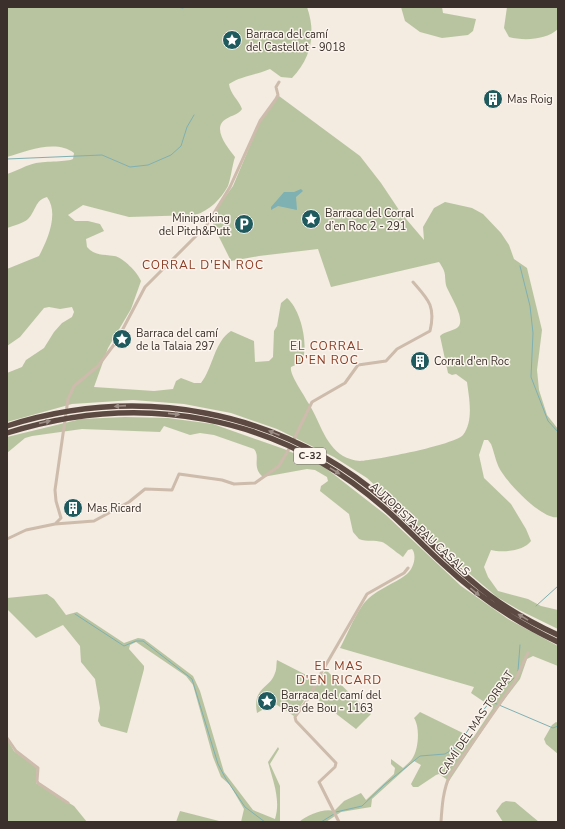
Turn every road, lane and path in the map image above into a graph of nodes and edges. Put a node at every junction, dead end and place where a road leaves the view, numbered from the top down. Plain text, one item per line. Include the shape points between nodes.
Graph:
1 (278, 82) dead end
2 (413, 282) dead end
3 (7, 426) edge
4 (7, 433) edge
5 (56, 524) junction
6 (7, 539) edge
7 (408, 568) dead end
8 (558, 635) edge
9 (558, 642) edge
10 (528, 653) dead end
11 (7, 738) edge
12 (68, 803) dead end
13 (339, 822) edge
14 (441, 822) edge

1 - 5 street via 276,100 260,121 230,187 206,226 145,287 116,342 98,366 74,386 68,399 55,490 61,518
2 - 5 street via 430,301 430,331 397,349 386,361 358,365 345,383 312,402 286,456 279,466 256,483 234,484 179,474 172,490 145,489 129,502 94,521
8 -> 3 highway, AUTOPISTA PAU CASALS / C-32 via 502,604 473,583 387,502 354,476 308,448 273,432 238,420 198,411 126,405 55,413
4 -> 9 highway, AUTOPISTA PAU CASALS / C-32 via 55,419 137,412 195,417 236,426 267,437 311,457 349,480 384,507 482,598 528,627
5 - 6 street via 26,530
7 - 13 street via 367,594 295,718 336,764 319,782
10 - 14 street, CAMÍ DEL MAS TORRAT via 514,683 450,775 442,803
11 - 12 street via 16,751 38,768 38,783

